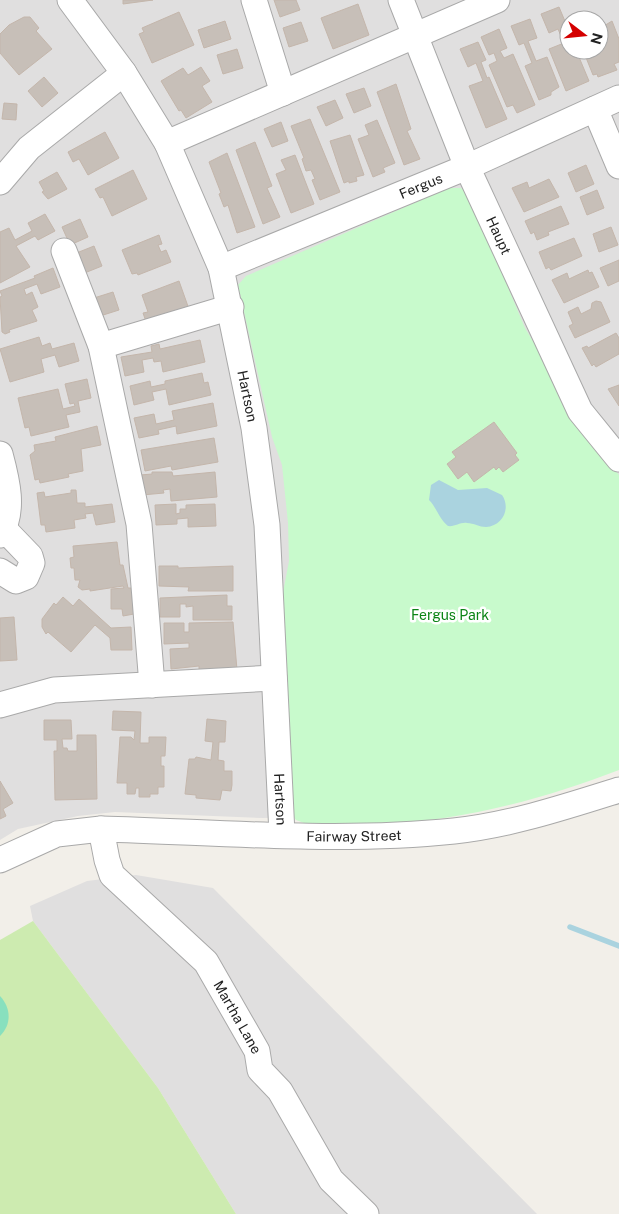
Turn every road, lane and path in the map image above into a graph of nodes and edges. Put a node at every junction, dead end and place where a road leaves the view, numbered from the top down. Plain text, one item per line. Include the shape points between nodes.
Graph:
1 (70, 0) edge
2 (254, 0) edge
3 (401, 0) edge
4 (497, 0) edge
5 (415, 36) junction
6 (124, 73) junction
7 (283, 93) junction
8 (619, 98) edge
9 (595, 109) junction
10 (167, 144) junction
11 (619, 166) edge
12 (467, 167) junction
13 (0, 182) edge
14 (64, 251) dead end
15 (221, 268) junction
16 (231, 307) junction
17 (101, 346) junction
18 (0, 454) edge
19 (619, 459) edge
20 (2, 532) edge
21 (0, 572) edge
22 (274, 678) junction
23 (152, 684) junction
24 (0, 705) edge
25 (619, 790) edge
26 (101, 829) junction
27 (282, 834) junction
28 (0, 860) edge
29 (366, 1214) edge

1 - 6 street, Hartson
2 - 7 street
3 - 5 street, Haupt
4 - 5 street
5 - 7 street
5 - 12 street, Haupt
6 - 10 street, Hartson
6 - 13 street via 29,148
7 - 10 street
8 - 9 street, Fergus
9 - 11 street
9 - 12 street, Fergus
10 - 15 street, Hartson
12 - 15 street, Fergus
12 - 19 street, Haupt via 580,411
14 - 17 street
15 - 16 street, Hartson
16 - 17 street
16 - 22 street, Hartson via 254,428 266,525
17 - 23 street via 138,524
18 - 20 street via 9,502
20 - 21 street via 30,556 32,563 26,577 16,581
22 - 23 street
22 - 27 street, Hartson
23 - 24 street via 54,690
25 - 27 street, Fairway Street via 563,807 455,831 370,836
26 - 27 street, Fairway Street
26 - 28 street, Fairway Street via 57,834
26 - 29 street, Martha Lane via 112,875 206,962 257,1051 260,1070 280,1091 331,1180

